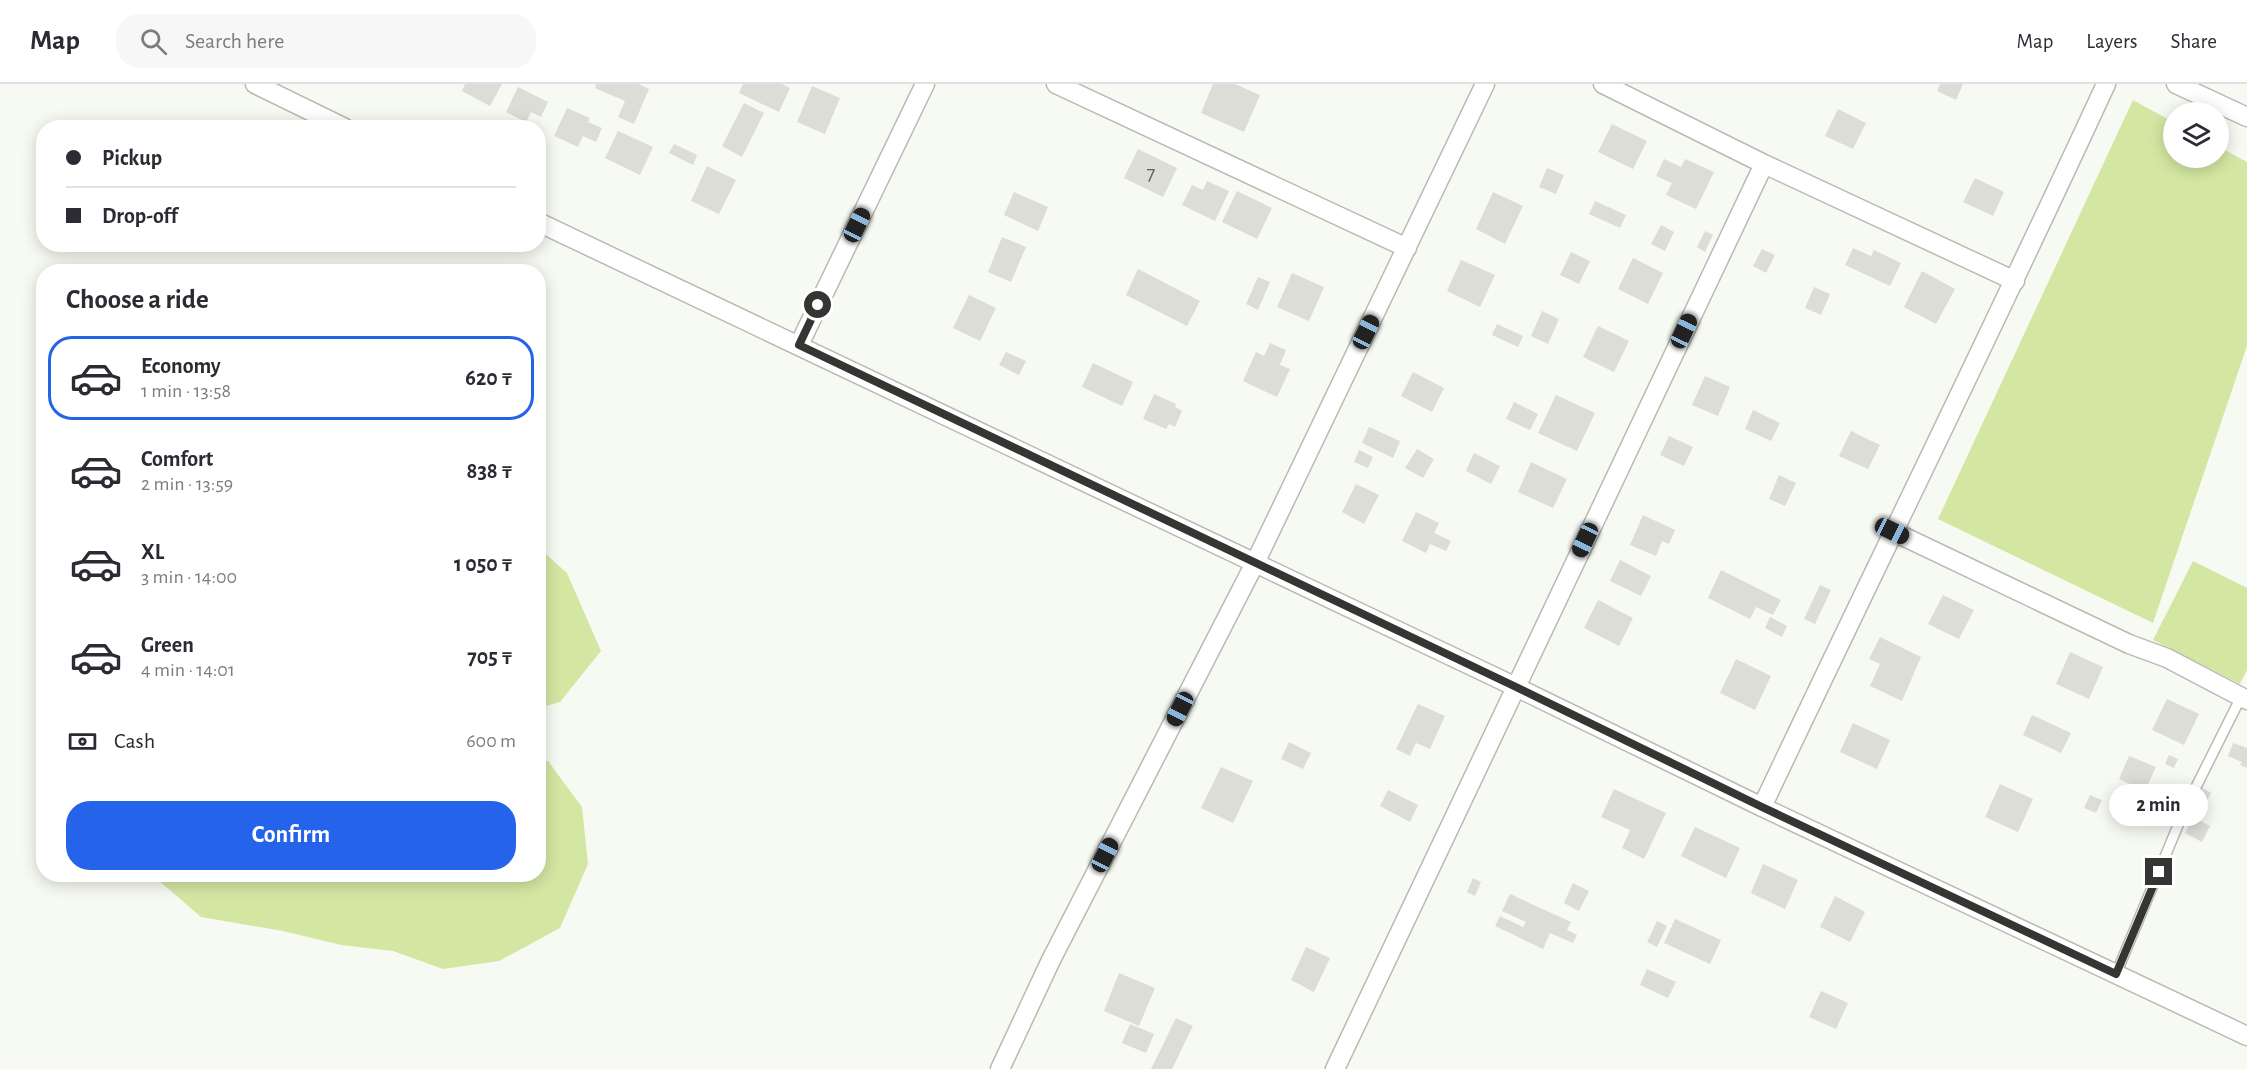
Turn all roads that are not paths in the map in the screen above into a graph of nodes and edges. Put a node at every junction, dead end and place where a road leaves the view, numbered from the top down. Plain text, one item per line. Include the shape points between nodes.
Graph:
1 (255, 84) edge
2 (925, 84) edge
3 (1056, 84) edge
4 (1485, 84) edge
5 (1603, 84) edge
6 (2106, 84) edge
7 (2176, 84) edge
8 (2247, 117) edge
9 (329, 120) edge
10 (1764, 164) junction
11 (546, 226) edge
12 (1407, 248) junction
13 (2015, 281) junction
14 (799, 345) junction
15 (1892, 531) junction
16 (1255, 563) junction
17 (1516, 687) junction
18 (2244, 699) edge
19 (1762, 807) junction
20 (2116, 974) junction
21 (2247, 1036) edge
22 (1000, 1069) edge
23 (1335, 1069) edge

1 - 9 street
2 - 14 street
3 - 12 street
4 - 12 street
5 - 10 street
6 - 13 street
7 - 8 street
10 - 13 street
10 - 17 street
11 - 14 street
12 - 16 street
13 - 15 street
14 - 16 street
15 - 18 street via 2129,644 2167,658
15 - 19 street
16 - 17 street
16 - 22 street via 1051,960
17 - 19 street
17 - 23 street
18 - 20 lane via 2184,811
19 - 20 street
20 - 21 street

